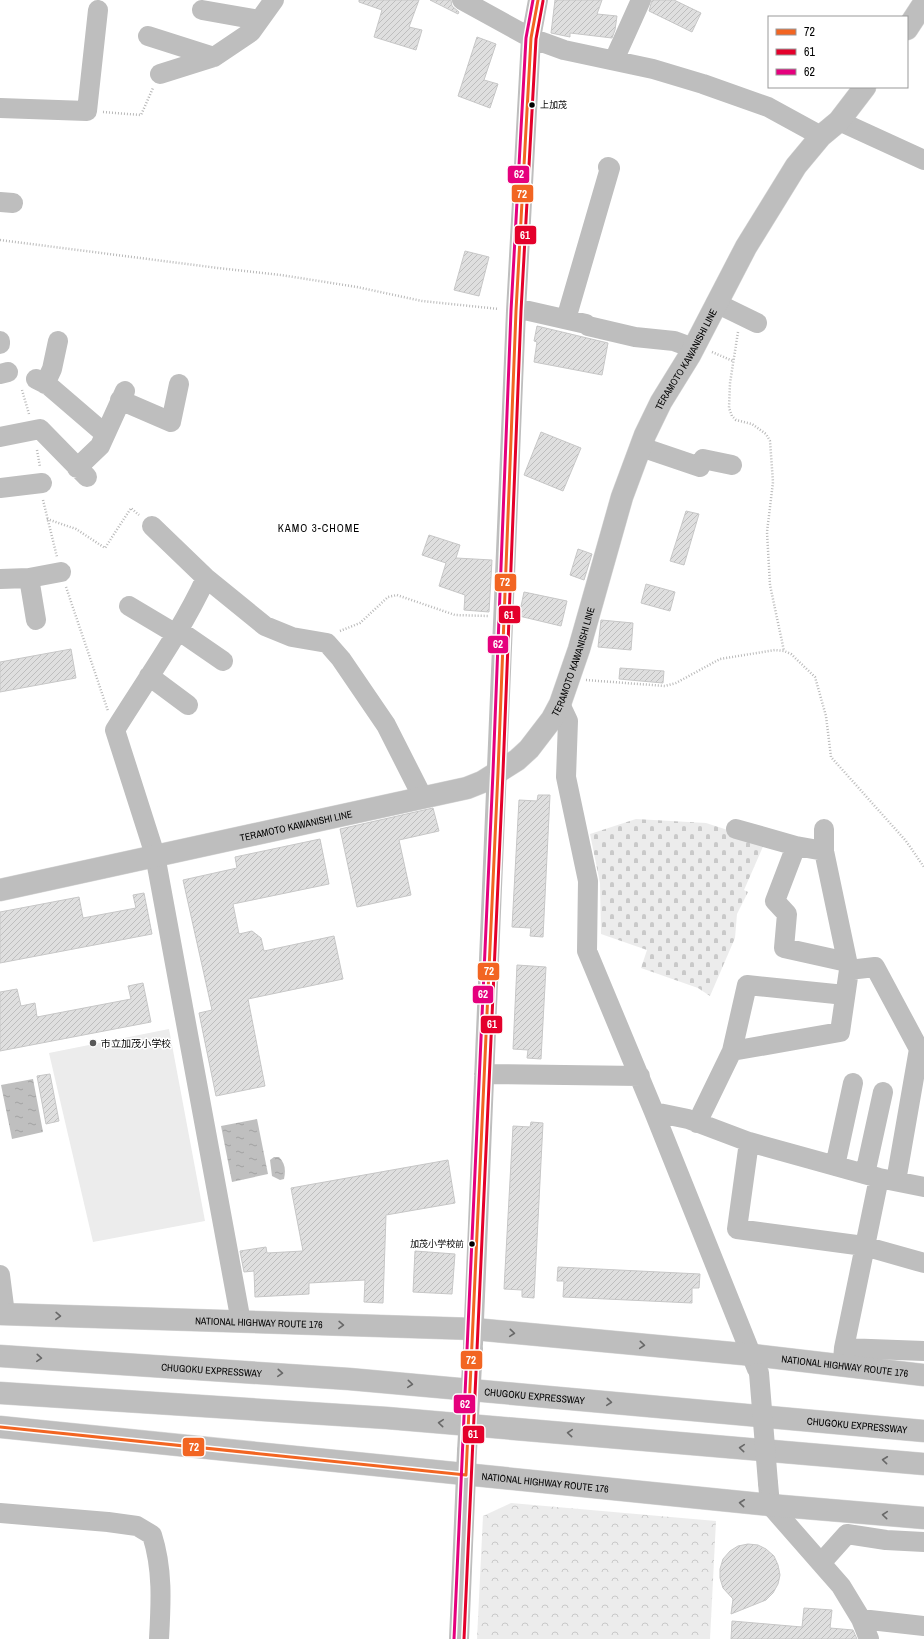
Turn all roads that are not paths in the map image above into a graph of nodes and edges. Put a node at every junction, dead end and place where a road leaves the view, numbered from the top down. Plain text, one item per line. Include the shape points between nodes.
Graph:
1 (274, 0) edge
2 (462, 0) edge
3 (538, 0) edge
4 (642, 0) edge
5 (923, 8) edge
6 (98, 10) dead end
7 (202, 10) dead end
8 (259, 20) junction
9 (908, 28) edge
10 (148, 36) dead end
11 (531, 38) junction
12 (214, 57) junction
13 (614, 60) junction
14 (160, 74) road end
15 (864, 88) edge
16 (0, 108) edge
17 (839, 121) junction
18 (821, 136) junction
19 (924, 160) edge
20 (611, 168) dead end
21 (716, 303) junction
22 (516, 311) junction
23 (566, 319) junction
24 (757, 323) dead end
25 (0, 341) edge
26 (58, 341) dead end
27 (0, 344) edge
28 (694, 347) junction
29 (179, 384) dead end
30 (105, 434) junction
31 (0, 437) edge
32 (640, 446) junction
33 (732, 465) dead end
34 (42, 483) dead end
35 (0, 488) edge
36 (152, 526) road end
37 (61, 572) road end
38 (29, 578) junction
39 (206, 578) junction
40 (0, 580) edge
41 (129, 606) dead end
42 (36, 620) dead end
43 (177, 632) junction
44 (224, 661) dead end
45 (149, 676) junction
46 (560, 704) junction
47 (188, 705) dead end
48 (498, 772) junction
49 (423, 798) junction
50 (736, 829) dead end
51 (824, 829) dead end
52 (796, 846) junction
53 (824, 851) junction
54 (155, 855) junction
55 (0, 890) edge
56 (848, 966) junction
57 (845, 995) junction
58 (732, 1051) junction
59 (484, 1074) junction
60 (640, 1076) junction
61 (852, 1083) dead end
62 (883, 1092) dead end
63 (654, 1112) junction
64 (697, 1123) junction
65 (749, 1142) junction
66 (835, 1166) junction
67 (880, 1178) junction
68 (924, 1187) edge
69 (864, 1246) junction
70 (924, 1262) edge
71 (0, 1275) edge
72 (2, 1314) edge
73 (241, 1322) junction
74 (473, 1339) junction
75 (924, 1351) edge
76 (0, 1356) edge
77 (843, 1357) junction
78 (756, 1364) junction
79 (924, 1375) edge
80 (0, 1393) edge
81 (0, 1427) edge
82 (924, 1431) edge
83 (924, 1464) edge
84 (466, 1475) junction
85 (770, 1505) junction
86 (0, 1513) edge
87 (924, 1518) edge
88 (924, 1542) edge
89 (821, 1564) junction
90 (861, 1619) junction
91 (924, 1626) edge
92 (159, 1639) edge
93 (459, 1639) edge
94 (869, 1639) edge

1 - 8 street
2 - 11 street
3 - 11 street
4 - 13 street
5 - 9 main road
6 - 16 street via 87,111
7 - 8 street
8 - 12 street via 250,32
10 - 12 street
11 - 13 street via 564,50
11 - 22 street
12 - 14 street
13 - 18 street via 703,84 768,107
15 - 17 main road, TERAMOTO KAWANISHI LINE
17 - 18 main road, TERAMOTO KAWANISHI LINE
17 - 19 street
18 - 21 main road, TERAMOTO KAWANISHI LINE via 796,166 746,247
20 - 23 street via 600,217
21 - 24 street
21 - 28 main road, TERAMOTO KAWANISHI LINE
22 - 23 street via 520,309
22 - 48 street
23 - 28 street via 635,337 674,341
25 - 27 street
26 - 30 street via 52,368 40,382
28 - 32 main road, TERAMOTO KAWANISHI LINE via 661,402
29 - 30 street via 171,422 122,395
30 - 31 street via 82,472 40,429
32 - 33 street via 700,467 703,459
32 - 46 main road, TERAMOTO KAWANISHI LINE via 608,541
34 - 35 street
36 - 39 street
37 - 38 street
38 - 40 street
38 - 42 street
39 - 43 street
39 - 49 street via 265,626 292,637 324,643 341,658 386,725
41 - 43 street
43 - 44 street
43 - 45 street
45 - 47 street
45 - 54 street via 115,730
46 - 48 main road, TERAMOTO KAWANISHI LINE via 529,749
46 - 60 street via 568,721 566,777 588,881 586,951
48 - 49 main road, TERAMOTO KAWANISHI LINE via 467,788
48 - 59 street
49 - 54 main road, TERAMOTO KAWANISHI LINE
50 - 52 street
51 - 53 street
52 - 53 street
52 - 56 street via 775,901 787,914 784,948
53 - 56 street
54 - 55 main road, TERAMOTO KAWANISHI LINE
54 - 73 street
56 - 57 street
56 - 67 street via 875,967 919,1049
57 - 58 street via 840,1032
57 - 58 street via 747,985
58 - 64 street
59 - 60 street
59 - 74 street
60 - 63 street
61 - 66 street
62 - 67 street
63 - 64 street
63 - 78 street
64 - 65 street
65 - 66 street
65 - 69 street via 737,1229
66 - 67 street
67 - 68 street
67 - 69 street
69 - 70 street
69 - 77 street
71 - 72 street
72 -> 73 main road, NATIONAL HIGHWAY ROUTE 176
73 -> 74 main road, NATIONAL HIGHWAY ROUTE 176
74 -> 78 main road, NATIONAL HIGHWAY ROUTE 176
74 - 84 street, bridge
75 - 77 street
76 -> 82 main road, CHUGOKU EXPRESSWAY via 349,1379
77 - 78 main road, NATIONAL HIGHWAY ROUTE 176
77 - 79 main road, NATIONAL HIGHWAY ROUTE 176
78 - 85 street, bridge
83 -> 80 main road via 395,1419
81 - 84 main road, NATIONAL HIGHWAY ROUTE 176
85 -> 84 main road, NATIONAL HIGHWAY ROUTE 176
84 - 93 street
87 -> 85 main road, NATIONAL HIGHWAY ROUTE 176
85 - 89 street
86 - 92 street via 137,1526 152,1535 158,1555 161,1599
88 - 89 street via 847,1534
89 - 90 street via 841,1586
90 - 91 street
90 - 94 street

